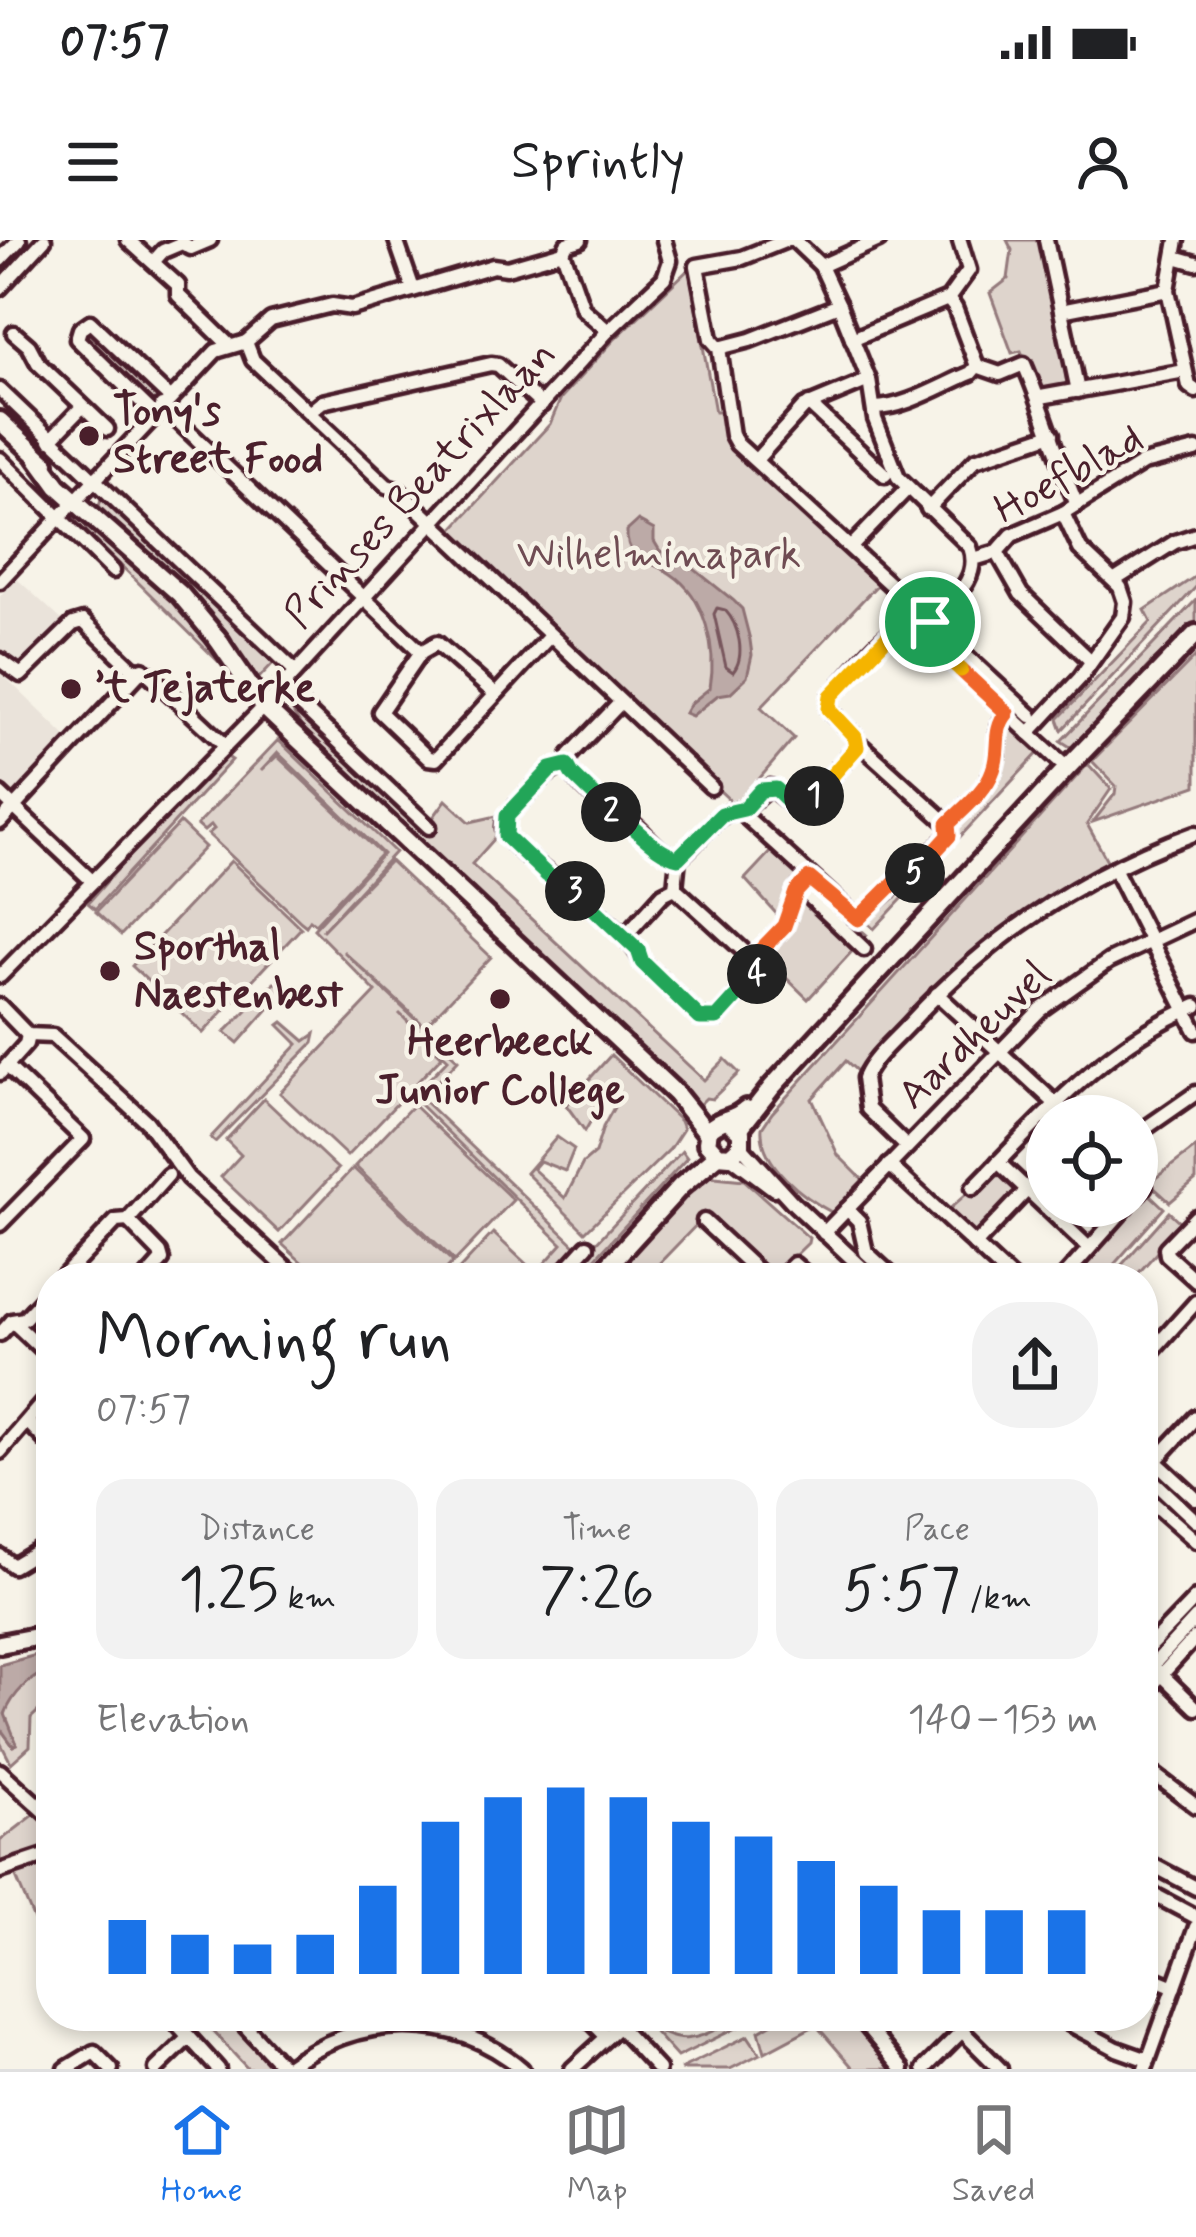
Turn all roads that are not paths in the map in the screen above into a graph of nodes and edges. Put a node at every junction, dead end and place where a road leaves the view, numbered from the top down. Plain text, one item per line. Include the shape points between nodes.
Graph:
1 (19, 240) edge
2 (44, 240) edge
3 (128, 240) edge
4 (210, 240) edge
5 (396, 240) edge
6 (580, 240) edge
7 (664, 240) edge
8 (791, 240) edge
9 (879, 240) edge
10 (1046, 240) edge
11 (1177, 240) edge
12 (960, 241) edge
13 (563, 252) junction
14 (1175, 257) junction
15 (0, 260) edge
16 (154, 261) junction
17 (1196, 263) edge
18 (821, 266) junction
19 (0, 288) edge
20 (413, 289) junction
21 (1168, 290) junction
22 (948, 299) junction
23 (838, 305) junction
24 (1061, 311) junction
25 (608, 331) junction
26 (14, 333) dead end
27 (852, 339) junction
28 (246, 342) junction
29 (230, 346) junction
30 (719, 348) junction
31 (977, 366) junction
32 (1186, 371) junction
33 (869, 380) junction
34 (0, 391) edge
35 (1078, 391) junction
36 (1196, 392) edge
37 (1041, 397) junction
38 (809, 404) junction
39 (542, 405) junction
40 (162, 406) junction
41 (82, 407) junction
42 (874, 408) junction
43 (310, 412) junction
44 (0, 421) edge
45 (107, 429) dead end
46 (1052, 434) junction
47 (45, 436) junction
48 (1196, 450) edge
49 (0, 459) edge
50 (756, 460) junction
51 (885, 475) dead end
52 (907, 489) junction
53 (83, 491) junction
54 (1077, 505) junction
55 (928, 509) junction
56 (1063, 513) junction
57 (58, 518) junction
58 (433, 523) junction
59 (1196, 536) edge
60 (851, 547) junction
61 (998, 552) junction
62 (974, 559) junction
63 (113, 571) dead end
64 (1, 579) edge
65 (1115, 580) junction
66 (894, 588) dead end
67 (364, 595) junction
68 (932, 624) junction
69 (1196, 634) edge
70 (549, 637) junction
71 (421, 652) junction
72 (0, 660) edge
73 (1090, 661) junction
74 (143, 670) junction
75 (294, 670) junction
76 (280, 686) junction
77 (495, 694) junction
78 (621, 702) junction
79 (266, 704) junction
80 (1006, 706) junction
81 (1031, 716) dead end
82 (1029, 733) junction
83 (224, 744) junction
84 (857, 747) junction
85 (567, 765) junction
86 (1066, 768) junction
87 (711, 788) dead end
88 (0, 794) edge
89 (14, 807) junction
90 (739, 808) junction
91 (0, 822) edge
92 (948, 824) junction
93 (429, 827) dead end
94 (1196, 833) edge
95 (678, 858) junction
96 (1114, 868) junction
97 (92, 881) junction
98 (804, 883) junction
99 (675, 887) junction
100 (1196, 920) edge
101 (624, 937) junction
102 (1151, 939) junction
103 (864, 949) dead end
104 (754, 957) junction
105 (0, 976) edge
106 (937, 994) junction
107 (0, 1006) edge
108 (1191, 1008) edge
109 (1196, 1030) edge
110 (28, 1035) junction
111 (999, 1051) junction
112 (3, 1069) edge
113 (1196, 1093) edge
114 (1046, 1095) edge
115 (1066, 1095) edge
116 (1158, 1119) edge
117 (1026, 1134) edge
118 (724, 1139) junction
119 (907, 1148) junction
120 (998, 1162) junction
121 (890, 1165) junction
122 (168, 1175) dead end
123 (973, 1188) dead end
124 (1026, 1188) edge
125 (1026, 1192) edge
126 (847, 1209) junction
127 (128, 1220) junction
128 (704, 1221) dead end
129 (1191, 1221) edge
130 (0, 1224) edge
131 (1068, 1227) edge
132 (1108, 1227) edge
133 (824, 1232) junction
134 (975, 1245) junction
135 (587, 1246) dead end
136 (1090, 1248) junction
137 (76, 1263) edge
138 (159, 1263) edge
139 (281, 1263) edge
140 (572, 1263) edge
141 (611, 1263) edge
142 (749, 1263) edge
143 (856, 1263) edge
144 (877, 1263) edge
145 (995, 1263) edge
146 (1077, 1263) edge
147 (1196, 1281) edge
148 (1196, 1302) edge
149 (36, 1306) edge
150 (12, 1322) junction
151 (0, 1334) edge
152 (36, 1344) edge
153 (1158, 1344) edge
154 (36, 1412) edge
155 (1196, 1418) edge
156 (28, 1422) junction
157 (36, 1430) edge
158 (0, 1452) edge
159 (1158, 1458) edge
160 (1158, 1464) edge
161 (1158, 1485) edge
162 (1196, 1499) edge
163 (1158, 1507) edge
164 (1196, 1521) edge
165 (1196, 1540) edge
166 (36, 1553) edge
167 (0, 1556) edge
168 (1196, 1598) edge
169 (1196, 1618) edge
170 (36, 1637) edge
171 (1196, 1637) edge
172 (0, 1644) edge
173 (1158, 1652) edge
174 (1158, 1656) edge
175 (1158, 1660) edge
176 (1158, 1673) edge
177 (1196, 1708) edge
178 (0, 1771) edge
179 (1158, 1777) edge
180 (36, 1803) edge
181 (1196, 1806) edge
182 (36, 1859) edge
183 (1158, 1868) edge
184 (0, 1871) edge
185 (1196, 1888) edge
186 (1158, 1897) edge
187 (1196, 1917) edge
188 (1196, 1927) edge
189 (1158, 1980) edge
190 (1175, 1987) junction
191 (184, 2031) edge
192 (250, 2031) edge
193 (361, 2031) edge
194 (453, 2031) edge
195 (601, 2031) edge
196 (610, 2031) edge
197 (623, 2031) edge
198 (870, 2031) edge
199 (1084, 2031) edge
200 (189, 2037) junction
201 (607, 2037) junction
202 (1146, 2064) edge
203 (66, 2069) edge
204 (111, 2069) edge
205 (156, 2069) edge
206 (218, 2069) edge
207 (285, 2069) edge
208 (521, 2069) edge
209 (572, 2069) edge
210 (658, 2069) edge
211 (902, 2069) edge
212 (923, 2069) edge
213 (1000, 2069) edge

1 - 15 street
2 - 19 street
3 - 16 street
4 - 16 street via 164,250
5 - 20 street
6 - 13 street
7 - 25 street, Prinses Beatrixlaan via 664,278
8 - 18 street
8 - 30 street via 697,266
9 - 18 street
10 - 24 street
11 - 14 street
12 - 22 street via 969,270
13 - 20 street
13 - 25 street via 583,309
14 - 17 street
14 - 21 street
16 - 29 street
18 - 23 street
20 - 28 street via 271,320
21 - 24 street
21 - 32 street
22 - 27 street
22 - 31 street
23 - 27 street
23 - 30 street
24 - 35 street
25 - 39 street, Prinses Beatrixlaan
26 - 41 street
27 - 33 street
28 - 29 street
28 - 43 street via 254,360
29 - 40 street
30 - 50 street via 732,435
31 - 37 street via 1000,374 1024,364
31 - 42 street
32 - 35 street
32 - 36 street
33 - 38 street
33 - 42 street
34 - 47 street
35 - 37 street
37 - 46 street
38 - 50 street
38 - 51 street
39 - 43 street via 491,364 322,402
39 - 58 street, Prinses Beatrixlaan
40 - 40 street via 90,322 80,329 77,339
40 - 53 street
40 - 67 street
41 - 45 street
41 - 47 street
42 - 52 street
43 - 58 street
44 - 47 street
44 - 53 main road
46 - 54 street
46 - 55 street via 975,460
47 - 53 street
48 - 54 street, Hoefblad via 1143,463
49 - 57 street
50 - 60 street
52 - 55 street
52 - 60 street
53 - 57 street
53 - 75 street
53 - 79 main road via 180,594
54 - 56 street, Hoefblad
55 - 62 street
56 - 61 street, Hoefblad via 1012,535
56 - 65 street via 1080,549
57 - 63 street
57 - 64 street
58 - 67 street, Prinses Beatrixlaan
58 - 70 street
59 - 65 street
60 - 66 street
61 - 62 street, Hoefblad
61 - 73 street via 1021,594
62 - 68 street via 971,577
65 - 73 street via 1124,617
67 - 71 street
67 - 75 street, Prinses Beatrixlaan
68 - 80 street via 935,646
68 - 84 street via 892,632 831,696 829,709
69 - 86 main road via 1157,663
70 - 77 street
70 - 78 street
71 - 77 street via 444,646
71 - 77 street via 380,712 428,758 436,759
72 - 74 street via 21,675 83,621
73 - 82 street
74 - 83 street
74 - 89 street
75 - 76 street, Prinses Beatrixlaan
76 - 79 street, Prinses Beatrixlaan
76 - 93 street
78 - 85 street
78 - 87 street
79 - 83 street, Prinses Beatrixlaan
79 - 118 main road
80 - 81 street
80 - 82 street
80 - 92 street via 993,770
82 - 86 street
83 - 97 street, Prinses Beatrixlaan
84 - 90 street via 811,800 791,804 770,787
84 - 92 street
85 - 95 street via 612,813
85 - 101 street via 551,769 507,816 506,836
86 - 118 main road
88 - 89 street
89 - 91 street
89 - 97 street
90 - 95 street via 722,814
90 - 98 street
92 - 98 street via 949,836 915,873 898,879 858,919
94 - 96 street
95 - 99 street
96 - 102 street
96 - 106 street via 1043,905
97 - 105 street, Prinses Beatrixlaan
98 - 103 street
98 - 104 street via 784,926
99 - 101 street
99 - 104 street
100 - 102 street, Aardheuvel
101 - 104 street via 707,1020 757,975
102 - 108 street
102 - 111 street, Aardheuvel via 1082,978
106 - 111 street
106 - 119 street via 864,1078 868,1109
107 - 110 street
108 - 109 street
108 - 115 street via 1110,1055
110 - 112 street
110 - 139 street via 53,1036
111 - 114 street
111 - 119 street, Aardheuvel
112 - 130 street via 83,1139
113 - 116 street
117 - 120 street
118 - 133 street
118 - 141 main road
119 - 121 street, Aardheuvel
120 - 123 street
120 - 124 street
121 - 126 street, Aardheuvel
121 - 134 street
122 - 127 street
125 - 134 street
126 - 133 street, Aardheuvel
126 - 144 street
127 - 137 street via 116,1221
127 - 138 street via 160,1253
128 - 142 street
129 - 147 street via 1166,1248
131 - 136 street
132 - 136 street
133 - 143 street
134 - 145 street
135 - 140 street
136 - 146 street
148 - 153 street
149 - 150 street
150 - 151 street
150 - 152 street
154 - 156 street
155 - 159 street
156 - 157 street
156 - 158 street
160 - 162 street
161 - 164 street
163 - 165 street
166 - 167 street via 20,1564
168 - 173 street
169 - 174 street
170 - 172 main road
171 - 175 street
176 - 177 street
178 - 180 street
179 - 181 street
182 - 184 street
183 - 185 street
186 - 187 street
188 - 190 street
189 - 190 street
190 - 202 street
191 - 200 street
192 - 207 street
193 - 207 street
194 - 208 street
195 - 201 street
196 - 201 street
197 - 210 street
198 - 211 street
199 - 202 street
200 - 205 street
200 - 206 street
201 - 209 street
203 - 204 street via 94,2052
212 - 213 street via 962,2031

